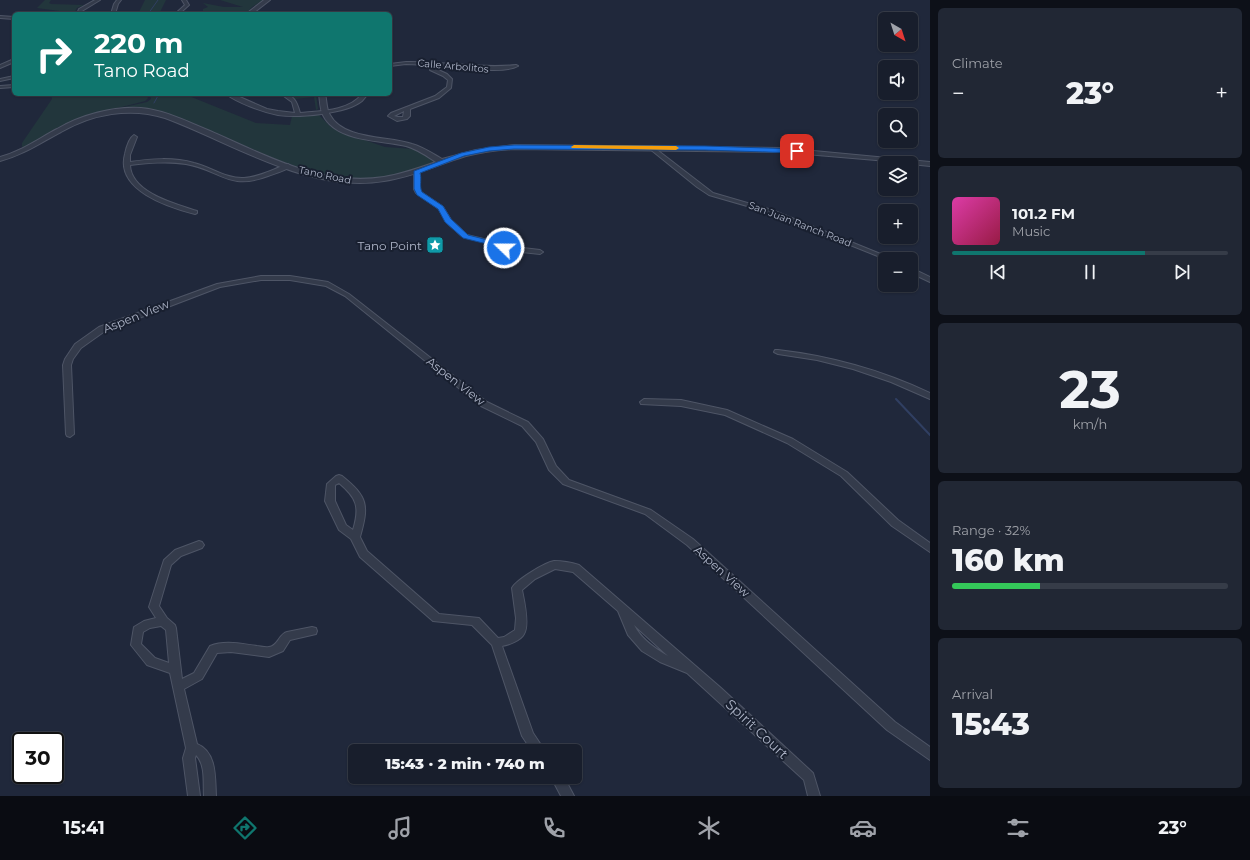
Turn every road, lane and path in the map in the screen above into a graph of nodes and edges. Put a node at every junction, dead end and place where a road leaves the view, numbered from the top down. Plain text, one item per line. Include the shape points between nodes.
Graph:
1 (119, 0) edge
2 (184, 0) edge
3 (267, 0) edge
4 (85, 1) edge
5 (96, 1) edge
6 (80, 12) edge
7 (114, 12) edge
8 (179, 12) edge
9 (252, 12) edge
10 (0, 17) edge
11 (12, 18) edge
12 (12, 61) edge
13 (432, 63) junction
14 (392, 65) edge
15 (516, 66) dead end
16 (0, 67) edge
17 (12, 77) edge
18 (0, 80) edge
19 (12, 86) edge
20 (0, 87) edge
21 (234, 96) edge
22 (286, 96) edge
23 (322, 96) edge
24 (364, 96) edge
25 (407, 108) dead end
26 (325, 111) junction
27 (298, 113) junction
28 (134, 138) dead end
29 (652, 148) junction
30 (0, 159) edge
31 (442, 162) junction
32 (126, 164) junction
33 (930, 165) edge
34 (288, 166) junction
35 (417, 172) junction
36 (195, 212) dead end
37 (540, 252) dead end
38 (878, 254) edge
39 (918, 274) edge
40 (930, 280) edge
41 (778, 352) dead end
42 (930, 396) edge
43 (644, 402) dead end
44 (70, 434) dead end
45 (356, 537) junction
46 (199, 544) dead end
47 (930, 548) edge
48 (163, 621) junction
49 (312, 631) dead end
50 (496, 643) junction
51 (175, 670) junction
52 (179, 686) junction
53 (534, 744) edge
54 (192, 748) junction
55 (930, 754) edge
56 (561, 784) edge
57 (194, 796) edge
58 (210, 796) edge
59 (568, 796) edge
60 (814, 796) edge

1 - 7 street
2 - 8 street via 187,5
3 - 9 street
4 - 5 street
5 - 6 street
10 - 11 street
12 - 16 street
13 - 14 street, Calle Arbolitos
13 - 15 street, Calle Arbolitos via 487,69
13 - 25 street via 432,69 450,80 450,88 440,95
17 - 18 street
19 - 20 street
21 - 27 street via 280,114
22 - 27 street via 294,102
23 - 26 street
24 - 26 street via 353,105
26 - 27 street
26 - 31 street via 330,121 344,131 413,147
28 - 32 street
29 - 31 street, Tano Road via 514,147 475,152
29 - 33 street, Tano Road via 782,150
29 - 38 street, San Juan Ranch Road via 711,194 770,211
30 - 34 street, Tano Road via 29,149 74,123 110,113 138,110 171,118
31 - 35 street, Tano Road
32 - 34 street via 176,161 242,180 259,178
32 - 36 street via 131,180 149,195
34 - 35 street, Tano Road via 333,178 357,181 394,178
35 - 37 street via 419,193 441,208 448,221 465,236 504,248
39 - 40 street
41 - 42 street via 866,370
43 - 47 street via 681,403 727,413 790,441 844,474 895,523
44 - 55 street, Aspen View via 67,365 78,346 96,333 234,281 279,277 331,282 484,404 526,424 540,441 552,468 566,482 648,512 690,542 891,726
45 - 45 street via 342,527 330,501 331,484 339,478 360,500 363,513
45 - 50 street via 363,554 437,618 475,621
46 - 48 street via 178,553 167,563 154,607
48 - 51 street via 171,628
48 - 51 street via 148,624 138,630 136,645 151,662
49 - 52 street via 288,636 279,648 269,652 231,647 214,649 198,676
50 - 53 street via 528,736
50 - 60 street, Spirit Court via 506,641 520,632 517,588 532,576 554,565 576,568 809,777
51 - 52 street
52 - 54 street
54 - 57 street via 189,758
54 - 58 street via 201,751 204,756
56 - 59 street

